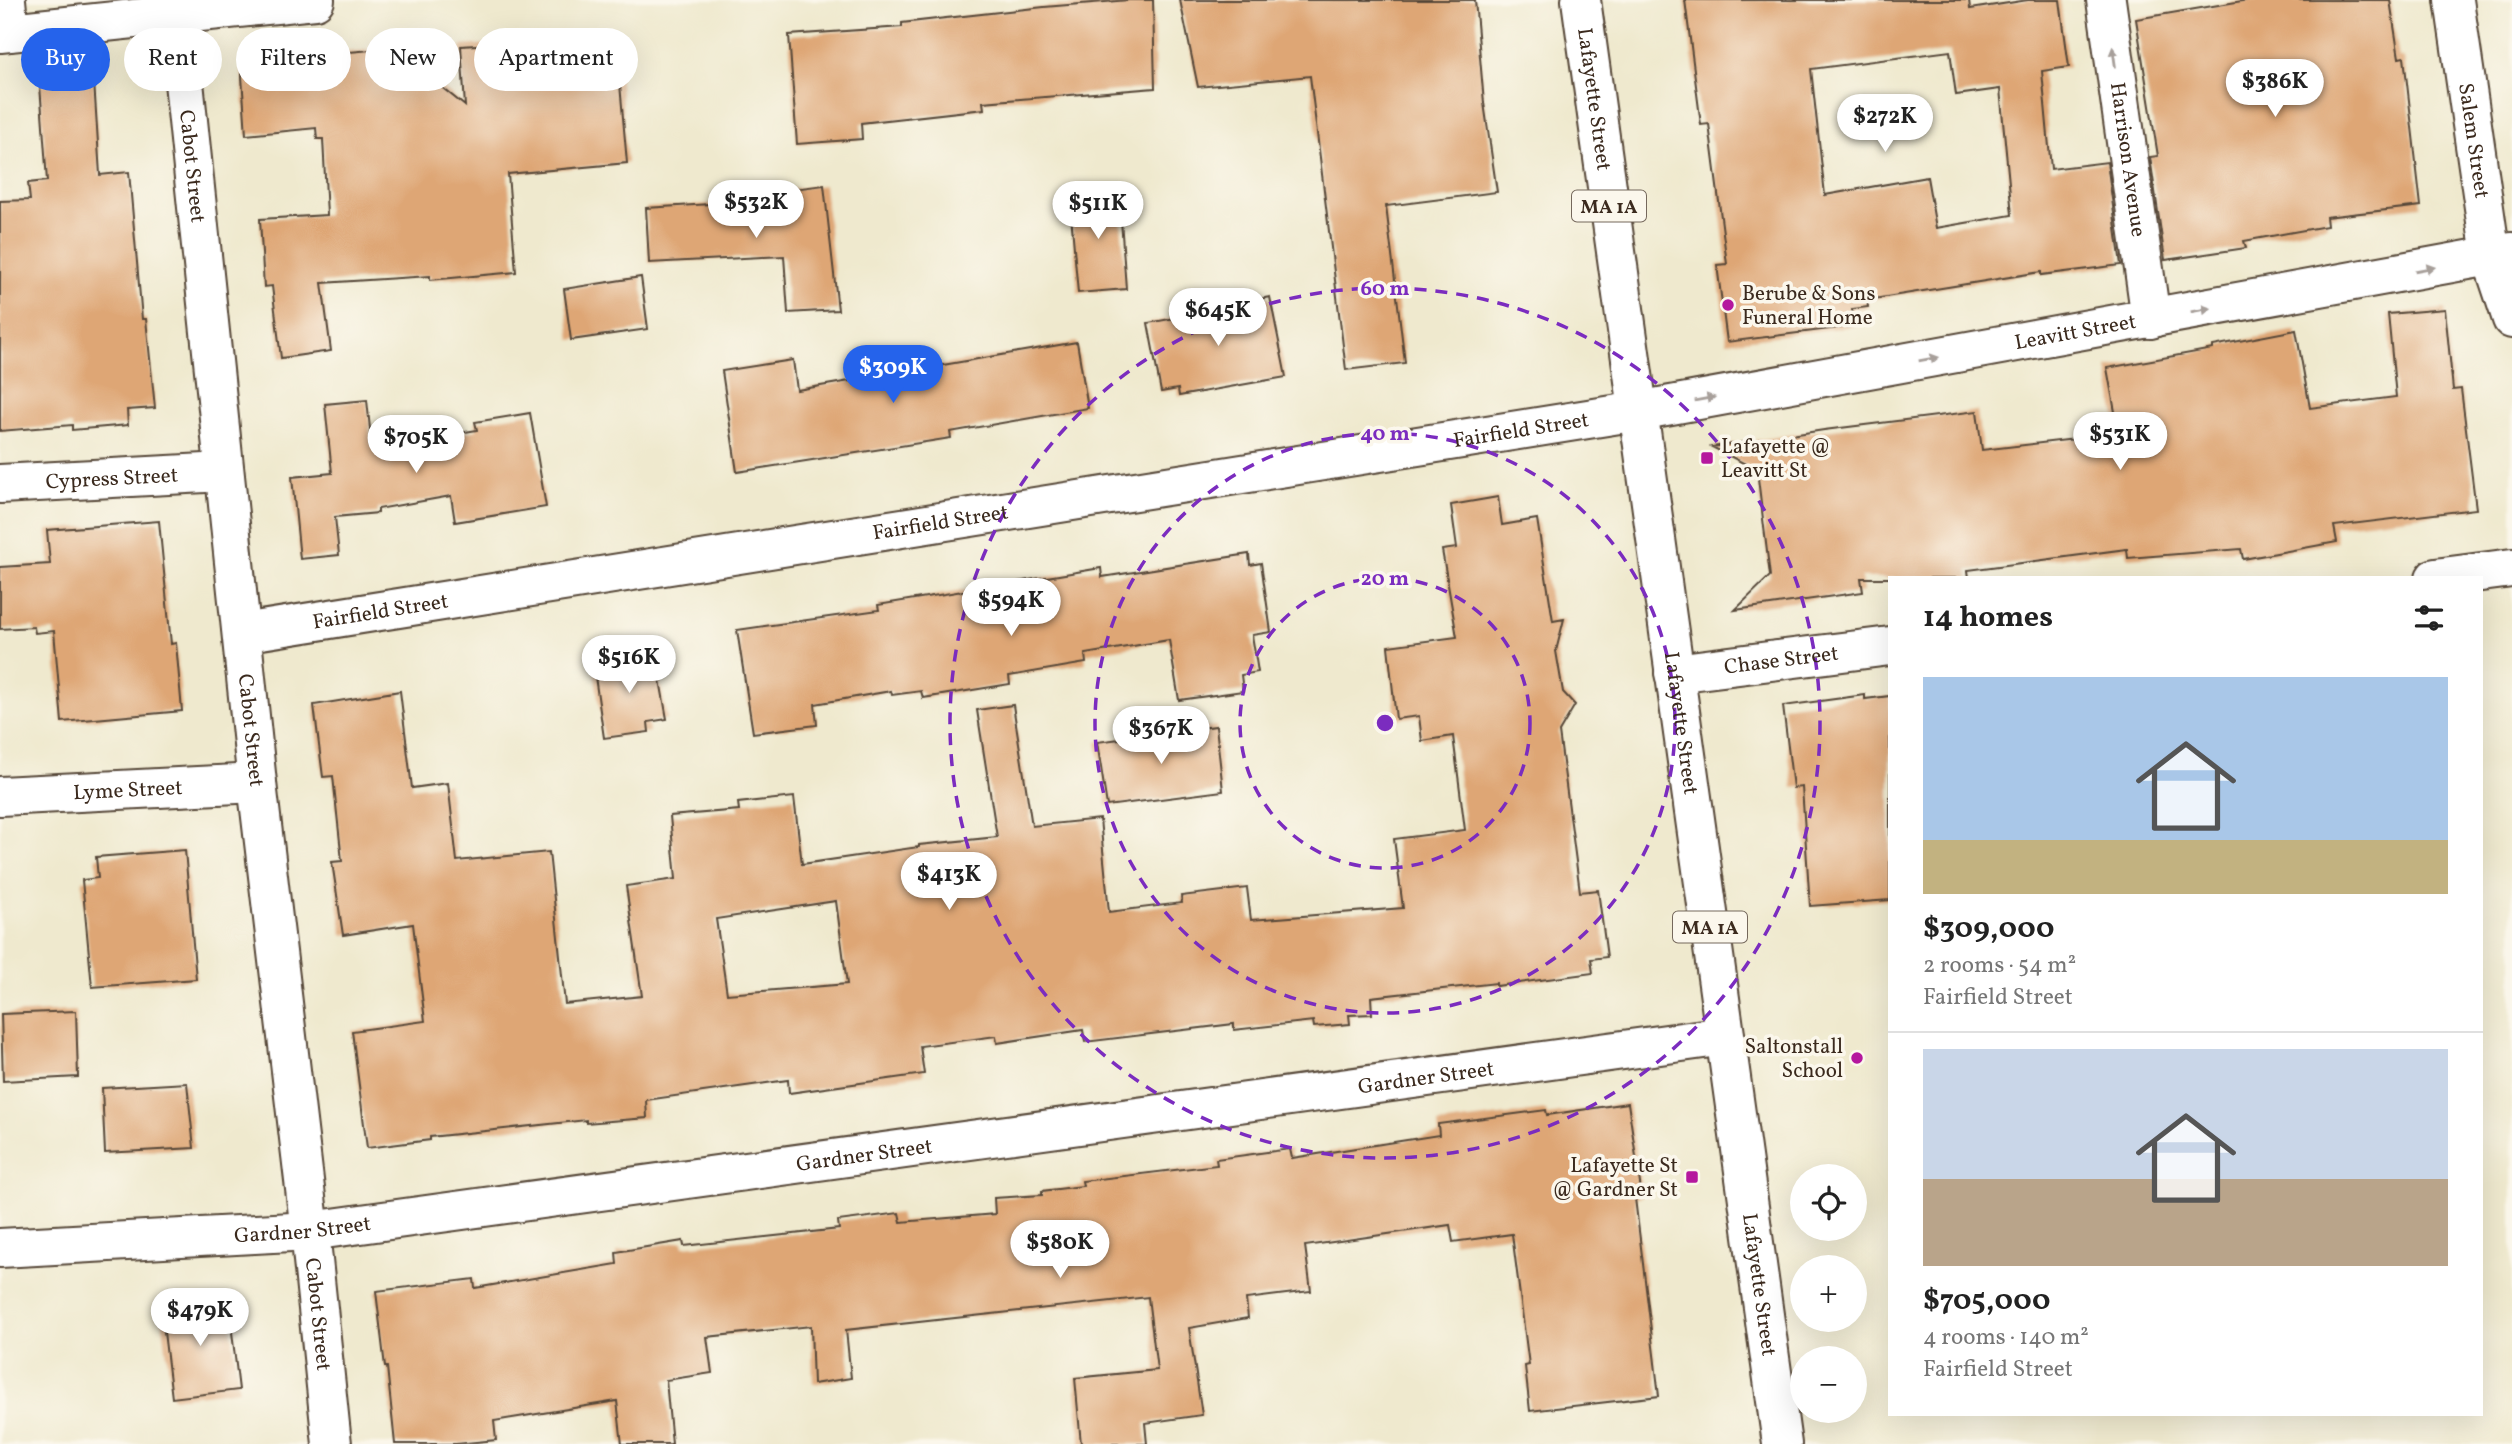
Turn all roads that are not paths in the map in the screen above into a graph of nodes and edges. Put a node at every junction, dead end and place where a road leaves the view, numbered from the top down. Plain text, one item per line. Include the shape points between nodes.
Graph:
1 (315, 0) edge
2 (1581, 0) edge
3 (2106, 0) edge
4 (2454, 0) edge
5 (177, 15) junction
6 (5, 22) edge
7 (2502, 254) edge
8 (2512, 318) edge
9 (2151, 319) junction
10 (1638, 411) junction
11 (224, 472) junction
12 (0, 484) edge
13 (2512, 568) edge
14 (2450, 576) edge
15 (242, 634) junction
16 (1888, 646) edge
17 (1674, 673) junction
18 (257, 783) junction
19 (0, 796) edge
20 (1725, 1036) junction
21 (310, 1231) junction
22 (0, 1248) edge
23 (332, 1444) edge
24 (1782, 1444) edge

1 - 5 main road
2 - 10 main road, Lafayette Street / MA 1A
9 -> 3 main road, Harrison Avenue
4 - 7 main road, Salem Street
5 - 6 main road
5 - 11 main road, Cabot Street
7 - 8 main road, Salem Street
9 -> 7 main road, Leavitt Street
10 -> 9 main road, Leavitt Street
10 - 15 main road, Fairfield Street
10 - 17 main road, Lafayette Street / MA 1A
11 - 12 main road, Cypress Street
11 - 15 main road, Cabot Street
13 - 14 main road
15 - 18 main road, Cabot Street
16 - 17 main road, Chase Street
17 - 20 main road, Lafayette Street / MA 1A
18 - 19 main road, Lyme Street
18 - 21 main road, Cabot Street
20 - 21 main road, Gardner Street
20 - 24 main road, Lafayette Street / MA 1A
21 - 22 main road, Gardner Street
21 - 23 main road, Cabot Street

